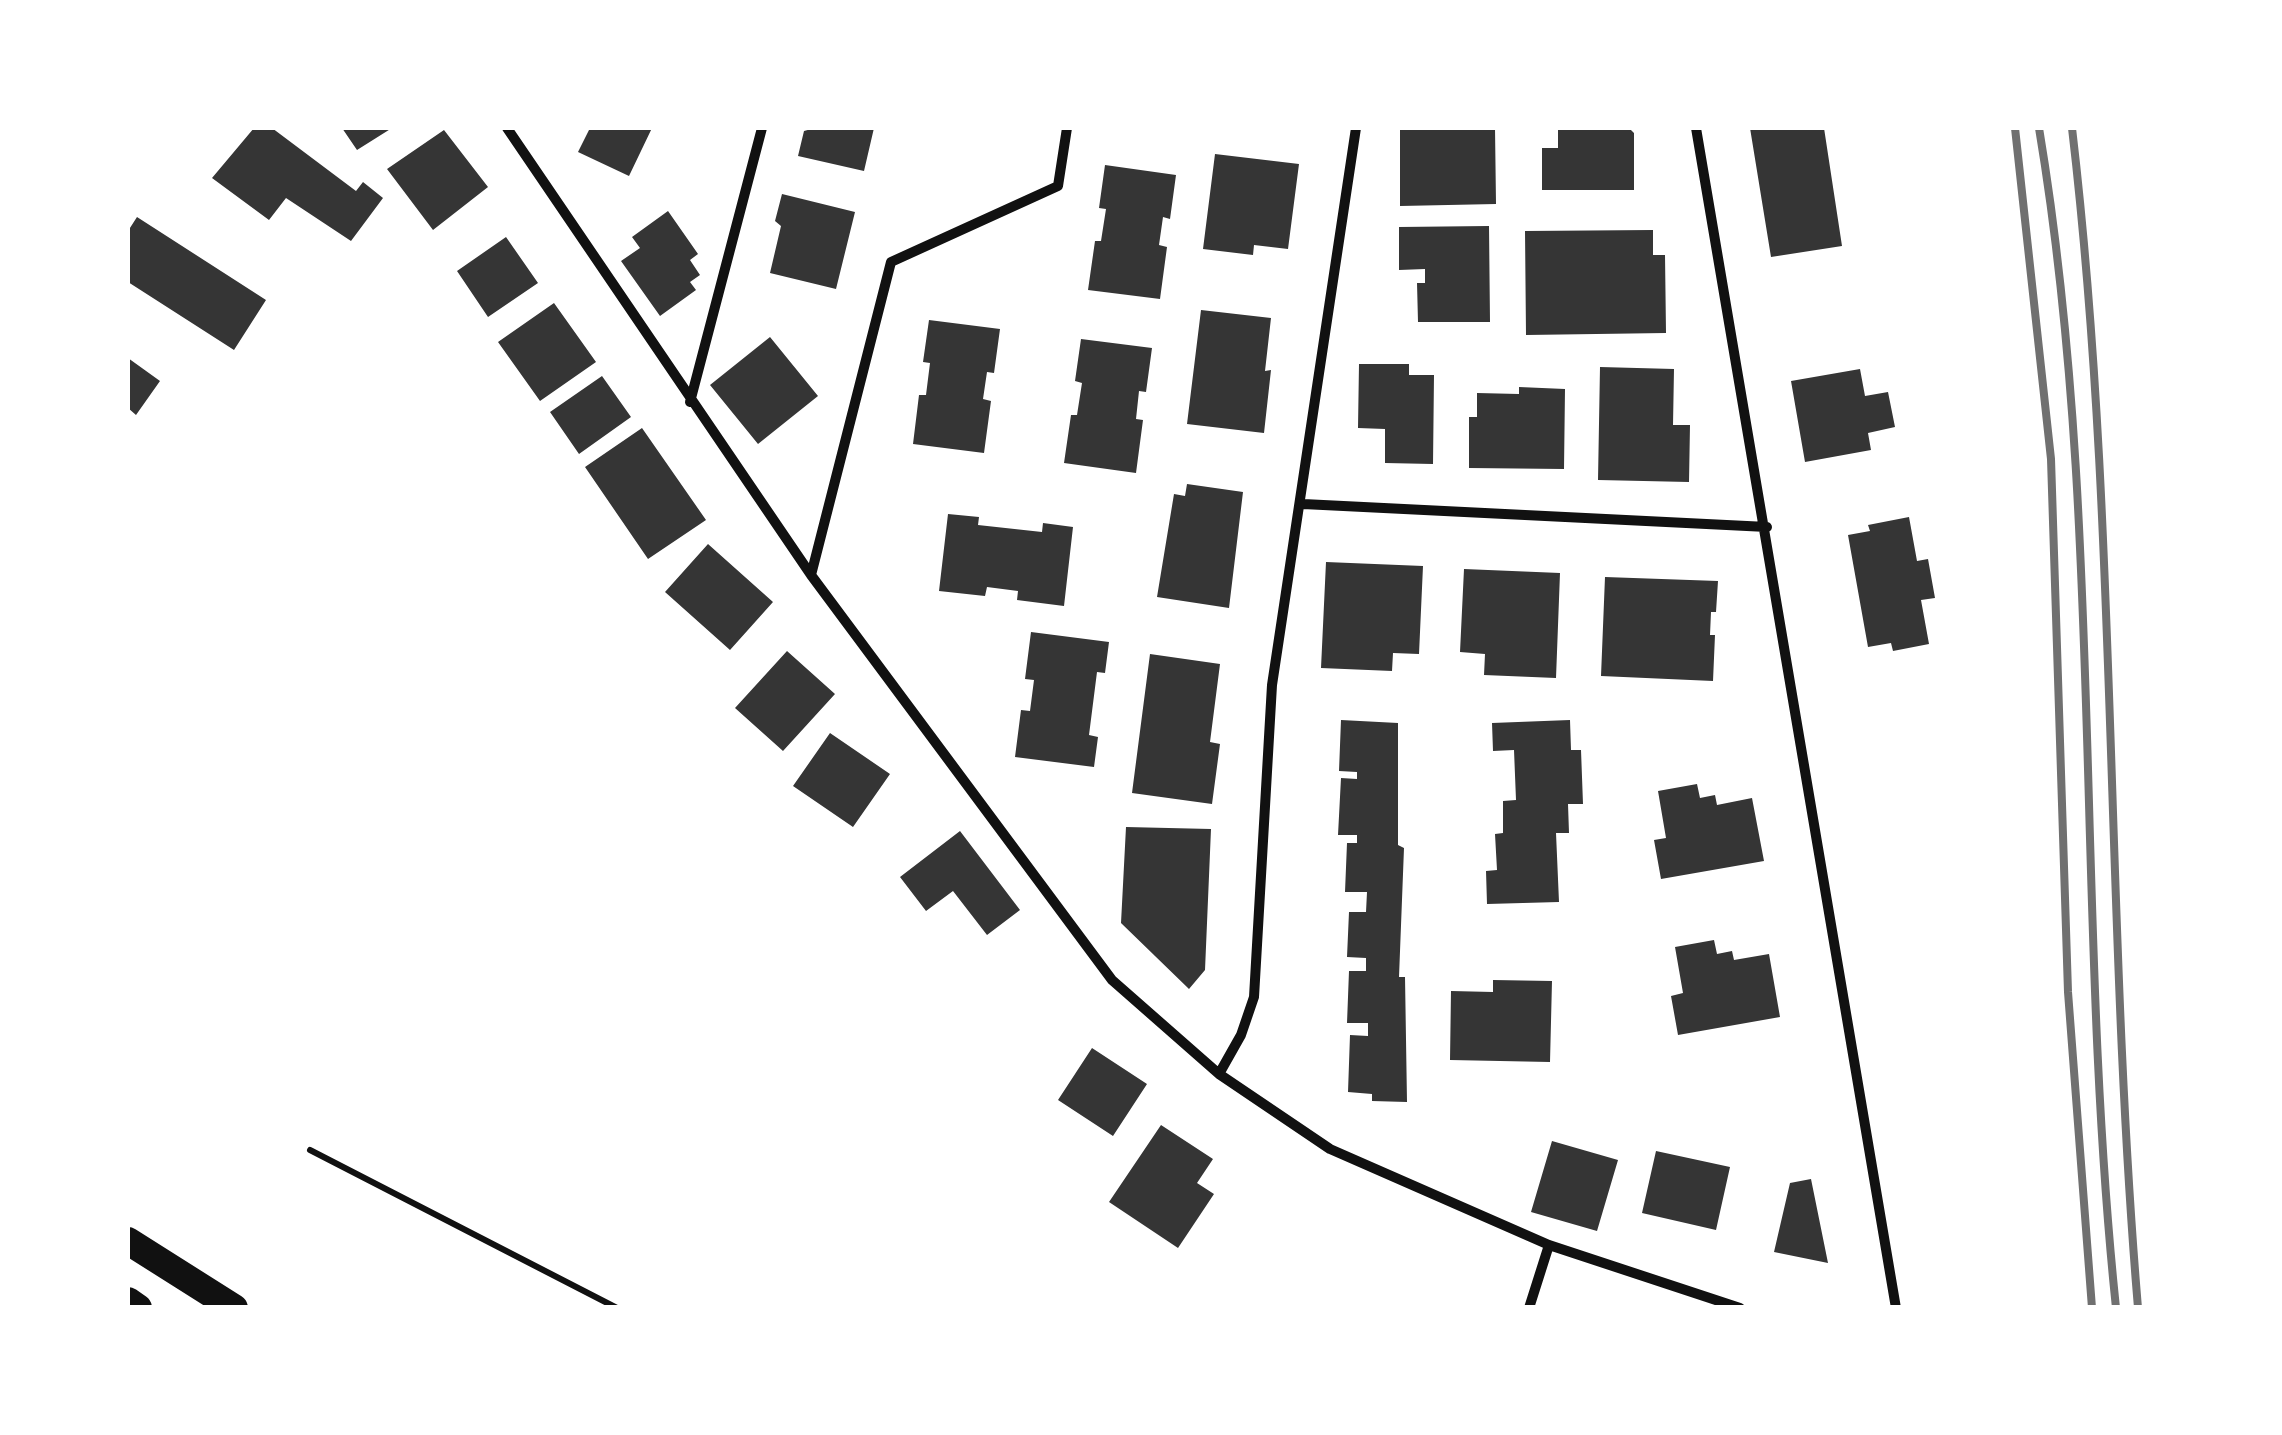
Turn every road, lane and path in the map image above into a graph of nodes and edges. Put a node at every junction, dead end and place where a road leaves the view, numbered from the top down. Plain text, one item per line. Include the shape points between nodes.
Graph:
1 (507, 128) edge
2 (762, 128) edge
3 (1067, 128) edge
4 (1356, 128) edge
5 (1696, 128) edge
6 (690, 402) junction
7 (1303, 504) junction
8 (1767, 527) junction
9 (810, 575) junction
10 (1219, 1074) junction
11 (310, 1150) dead end
12 (128, 1240) edge
13 (1549, 1245) junction
14 (128, 1301) edge
15 (138, 1308) edge
16 (234, 1308) edge
17 (617, 1308) edge
18 (1529, 1308) edge
19 (1740, 1308) edge
20 (1896, 1308) edge

1 - 6 street
2 - 6 street
3 - 9 street via 1058,186 892,262
4 - 7 street
5 - 8 street
6 - 9 street
7 - 8 street
7 - 10 street via 1267,734 1254,997
8 - 20 street
9 - 10 street via 1112,980
10 - 13 street via 1330,1149
11 - 17 path
12 - 16 highway
13 - 18 street
13 - 19 street
14 - 15 highway

